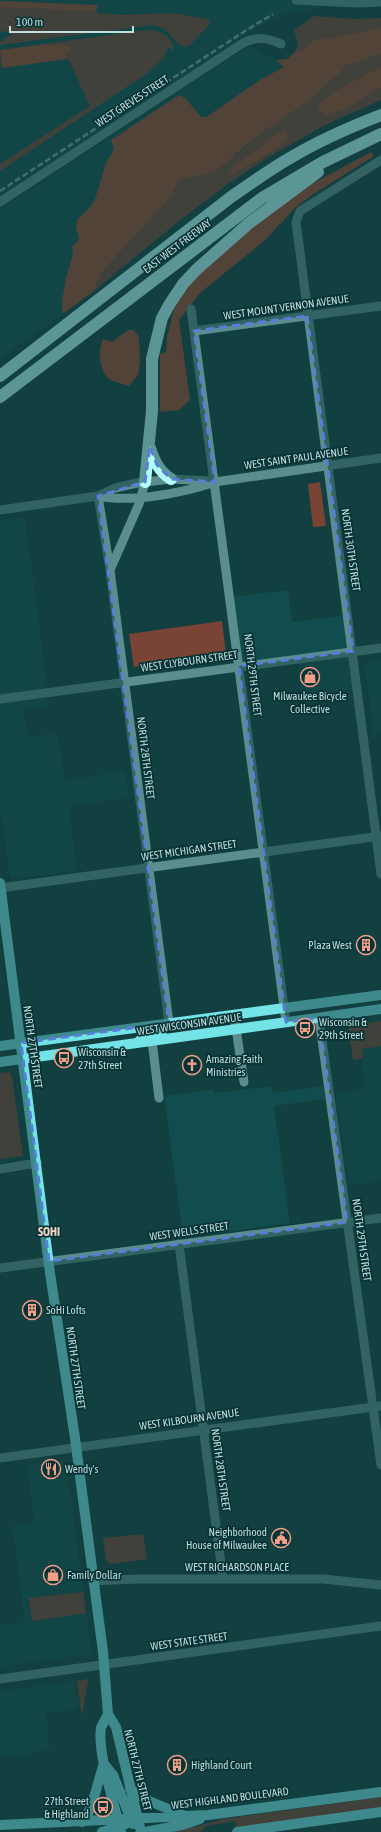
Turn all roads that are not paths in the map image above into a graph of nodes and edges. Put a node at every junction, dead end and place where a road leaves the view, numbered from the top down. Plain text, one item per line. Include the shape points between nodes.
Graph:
1 (296, 0) edge
2 (381, 2) edge
3 (281, 44) dead end
4 (381, 114) edge
5 (381, 134) edge
6 (342, 152) junction
7 (381, 160) edge
8 (0, 202) edge
9 (381, 306) edge
10 (191, 309) dead end
11 (307, 316) junction
12 (194, 332) junction
13 (0, 376) edge
14 (0, 397) edge
15 (150, 446) junction
16 (381, 458) edge
17 (328, 466) junction
18 (171, 479) junction
19 (145, 482) junction
20 (215, 482) junction
21 (98, 496) junction
22 (142, 497) junction
23 (0, 510) edge
24 (110, 570) junction
25 (381, 648) edge
26 (353, 652) junction
27 (239, 666) junction
28 (124, 682) junction
29 (0, 699) edge
30 (379, 836) edge
31 (263, 852) junction
32 (148, 868) junction
33 (381, 874) edge
34 (0, 886) edge
35 (381, 995) edge
36 (284, 1008) junction
37 (381, 1010) edge
38 (234, 1015) junction
39 (319, 1018) junction
40 (286, 1022) junction
41 (169, 1023) junction
42 (236, 1029) junction
43 (152, 1041) junction
44 (137, 1043) junction
45 (21, 1044) junction
46 (0, 1046) edge
47 (23, 1059) junction
48 (0, 1062) edge
49 (244, 1082) dead end
50 (159, 1098) dead end
51 (37, 1163) junction
52 (0, 1169) edge
53 (381, 1218) edge
54 (347, 1222) junction
55 (179, 1244) junction
56 (49, 1261) junction
57 (0, 1268) edge
58 (377, 1406) edge
59 (203, 1429) junction
60 (76, 1447) junction
61 (0, 1458) edge
62 (381, 1465) edge
63 (223, 1579) junction
64 (93, 1581) junction
65 (381, 1585) edge
66 (381, 1626) edge
67 (103, 1665) junction
68 (0, 1679) edge
69 (108, 1714) junction
70 (104, 1764) junction
71 (130, 1789) junction
72 (381, 1792) edge
73 (381, 1812) edge
74 (208, 1815) junction
75 (187, 1816) junction
76 (82, 1822) junction
77 (0, 1825) edge
78 (126, 1825) edge
79 (102, 1832) edge
80 (136, 1832) edge
81 (141, 1832) edge
82 (145, 1832) edge
83 (237, 1832) edge

1 - 2 street, bridge
3 - 8 street, WEST GREVES STREET via 270,39 258,38 243,43
4 - 13 highway, EAST-WEST FREEWAY via 311,146 254,181
5 - 6 highway, EAST-WEST FREEWAY
6 - 14 highway, EAST-WEST FREEWAY via 262,198
6 - 15 highway via 248,224 182,284 162,318 154,346
7 - 11 street, NORTH 30TH STREET via 300,211 297,216 296,229
9 - 11 street, WEST MOUNT VERNON AVENUE
10 - 12 street, NORTH 29TH STREET
11 - 12 street, WEST MOUNT VERNON AVENUE
11 - 17 street, NORTH 30TH STREET
12 - 20 street, NORTH 29TH STREET
15 - 18 highway via 157,465 163,474
15 - 19 highway
16 - 17 street, WEST SAINT PAUL AVENUE
17 - 20 street, WEST SAINT PAUL AVENUE
17 - 26 street, NORTH 30TH STREET
18 - 19 street, WEST SAINT PAUL AVENUE
18 - 20 street, WEST SAINT PAUL AVENUE
19 - 21 street, WEST SAINT PAUL AVENUE via 115,488
19 - 22 street
20 - 22 street, WEST SAINT PAUL AVENUE via 190,490
20 - 27 street, NORTH 29TH STREET
21 - 22 street, WEST SAINT PAUL AVENUE via 117,499
21 - 23 street, WEST SAINT PAUL AVENUE
21 - 24 street, NORTH 28TH STREET
22 - 24 street
24 - 28 street, NORTH 28TH STREET
25 - 26 street, WEST CLYBOURN STREET
26 - 27 street, WEST CLYBOURN STREET
26 - 30 street, NORTH 30TH STREET
27 - 28 street, WEST CLYBOURN STREET
27 - 31 street, NORTH 29TH STREET
28 - 29 street, WEST CLYBOURN STREET
28 - 32 street, NORTH 28TH STREET
30 - 31 street, WEST MICHIGAN STREET
30 - 33 street, NORTH 30TH STREET
31 - 32 street, WEST MICHIGAN STREET
31 - 36 street, NORTH 29TH STREET
32 - 34 street, WEST MICHIGAN STREET
32 - 41 street, NORTH 28TH STREET
34 - 45 main road, NORTH 27TH STREET
35 - 36 main road, WEST WISCONSIN AVENUE
36 - 38 main road, WEST WISCONSIN AVENUE
36 - 40 street, NORTH 29TH STREET
37 - 39 main road, WEST WISCONSIN AVENUE
38 - 41 main road, WEST WISCONSIN AVENUE
38 - 42 street
39 - 40 main road, WEST WISCONSIN AVENUE
39 - 54 street, NORTH 29TH STREET
40 - 42 main road, WEST WISCONSIN AVENUE
41 - 44 main road via 162,1031 146,1035
41 - 45 main road, WEST WISCONSIN AVENUE
42 - 43 main road, WEST WISCONSIN AVENUE
42 - 49 street
43 - 44 main road, WEST WISCONSIN AVENUE
43 - 50 street
44 - 47 main road, WEST WISCONSIN AVENUE
45 - 46 main road, WEST WISCONSIN AVENUE
45 - 47 main road, NORTH 27TH STREET
47 - 48 main road, WEST WISCONSIN AVENUE
47 - 51 main road, NORTH 27TH STREET
51 - 52 street
51 - 56 main road, NORTH 27TH STREET
53 - 54 street, WEST WELLS STREET
54 - 55 street, WEST WELLS STREET
54 - 58 street, NORTH 29TH STREET
55 - 56 street, WEST WELLS STREET
55 - 59 street, NORTH 28TH STREET
56 - 57 street, WEST WELLS STREET
56 - 60 main road, NORTH 27TH STREET
58 - 59 street, WEST KILBOURN AVENUE
58 - 62 street, NORTH 29TH STREET
59 - 60 street, WEST KILBOURN AVENUE
59 - 63 street, NORTH 28TH STREET
60 - 61 street, WEST KILBOURN AVENUE
60 - 64 main road, NORTH 27TH STREET
63 - 64 street, WEST RICHARDSON PLACE
63 - 65 street, WEST RICHARDSON PLACE via 323,1579
64 - 67 main road, NORTH 27TH STREET
66 - 67 street, WEST STATE STREET
67 - 68 street, WEST STATE STREET
67 - 69 main road, NORTH 27TH STREET
69 - 70 main road, NORTH 27TH STREET via 101,1728
69 - 71 main road, NORTH 27TH STREET via 116,1727
70 - 76 main road via 91,1808
70 - 78 main road, NORTH 27TH STREET
71 - 75 main road via 148,1801
71 - 78 main road, NORTH 27TH STREET
72 - 74 main road, WEST HIGHLAND BOULEVARD
73 - 83 main road
74 - 75 main road, WEST HIGHLAND BOULEVARD
74 - 82 main road via 182,1825
75 - 78 main road, WEST HIGHLAND BOULEVARD
76 - 77 main road, WEST HIGHLAND BOULEVARD
76 - 78 main road, WEST HIGHLAND BOULEVARD
78 - 79 main road
78 - 80 main road
78 - 81 main road, NORTH 27TH STREET

